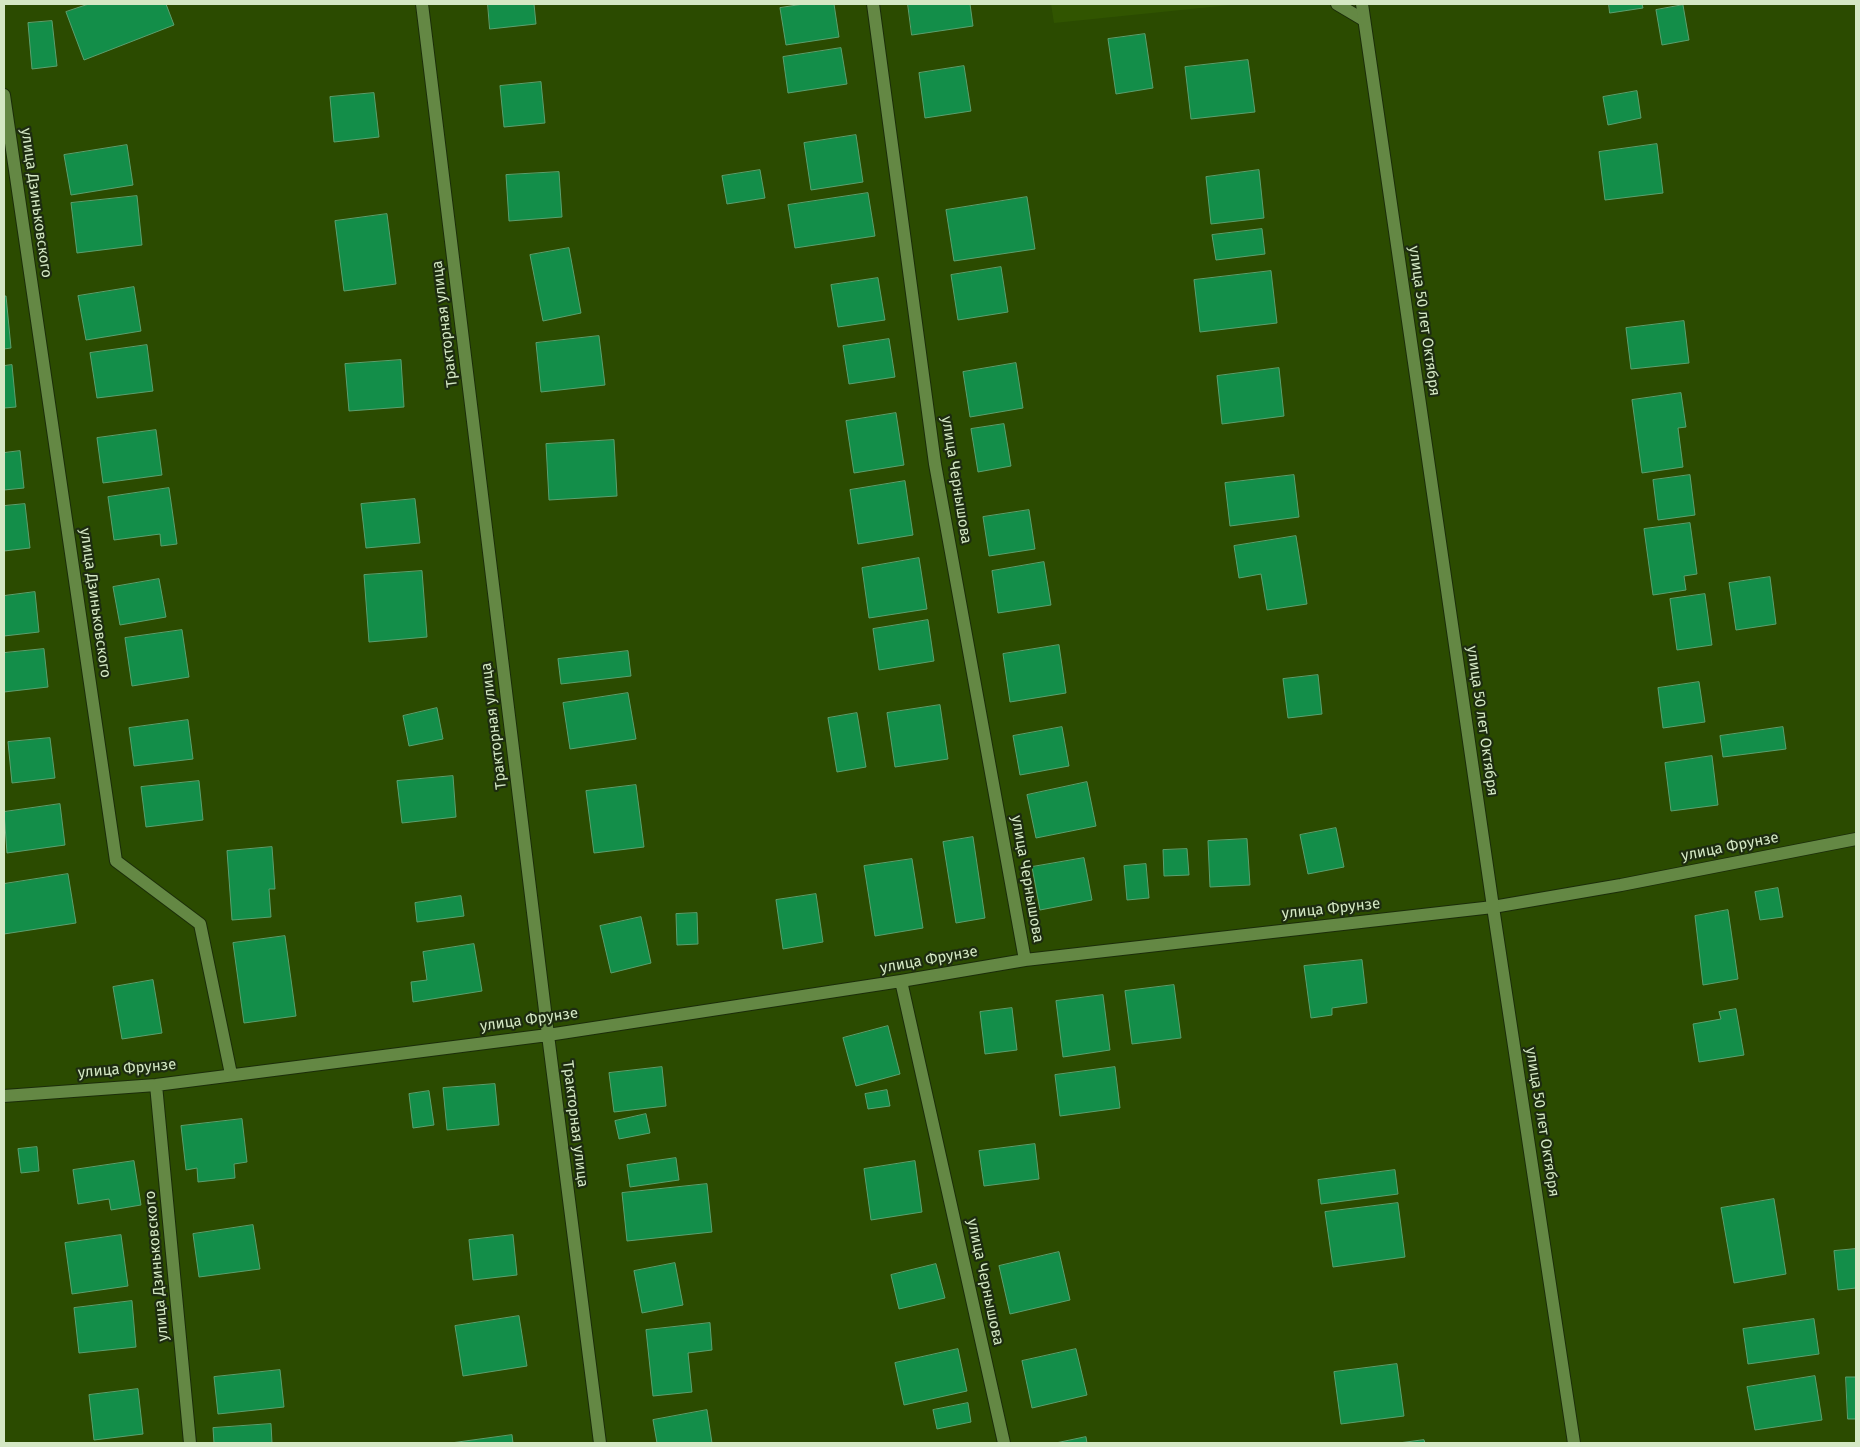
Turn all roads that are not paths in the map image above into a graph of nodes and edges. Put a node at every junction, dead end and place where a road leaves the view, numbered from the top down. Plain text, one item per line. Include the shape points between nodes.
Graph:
1 (422, 4) edge
2 (873, 4) edge
3 (1337, 4) edge
4 (1362, 4) edge
5 (1364, 20) junction
6 (4, 95) edge
7 (1856, 839) edge
8 (1493, 907) junction
9 (1025, 960) junction
10 (901, 981) junction
11 (548, 1035) junction
12 (231, 1074) junction
13 (156, 1085) junction
14 (4, 1096) edge
15 (190, 1443) edge
16 (600, 1443) edge
17 (1004, 1443) edge
18 (1574, 1443) edge

1 - 11 street, Тракторная улица
2 - 9 street, улица Чернышова via 935,464
3 - 5 street
4 - 5 street, улица 50 лет Октября
5 - 8 street, улица 50 лет Октября
6 - 12 street, улица Дзиньковского via 116,861 200,924
7 - 8 street, улица Фрунзе
8 - 9 street, улица Фрунзе
8 - 18 street, улица 50 лет Октября
9 - 10 street, улица Фрунзе
10 - 11 street, улица Фрунзе
10 - 17 street, улица Чернышова
11 - 12 street, улица Фрунзе
11 - 16 street, Тракторная улица
12 - 13 street, улица Фрунзе
13 - 14 street, улица Фрунзе
13 - 15 street, улица Дзиньковского

